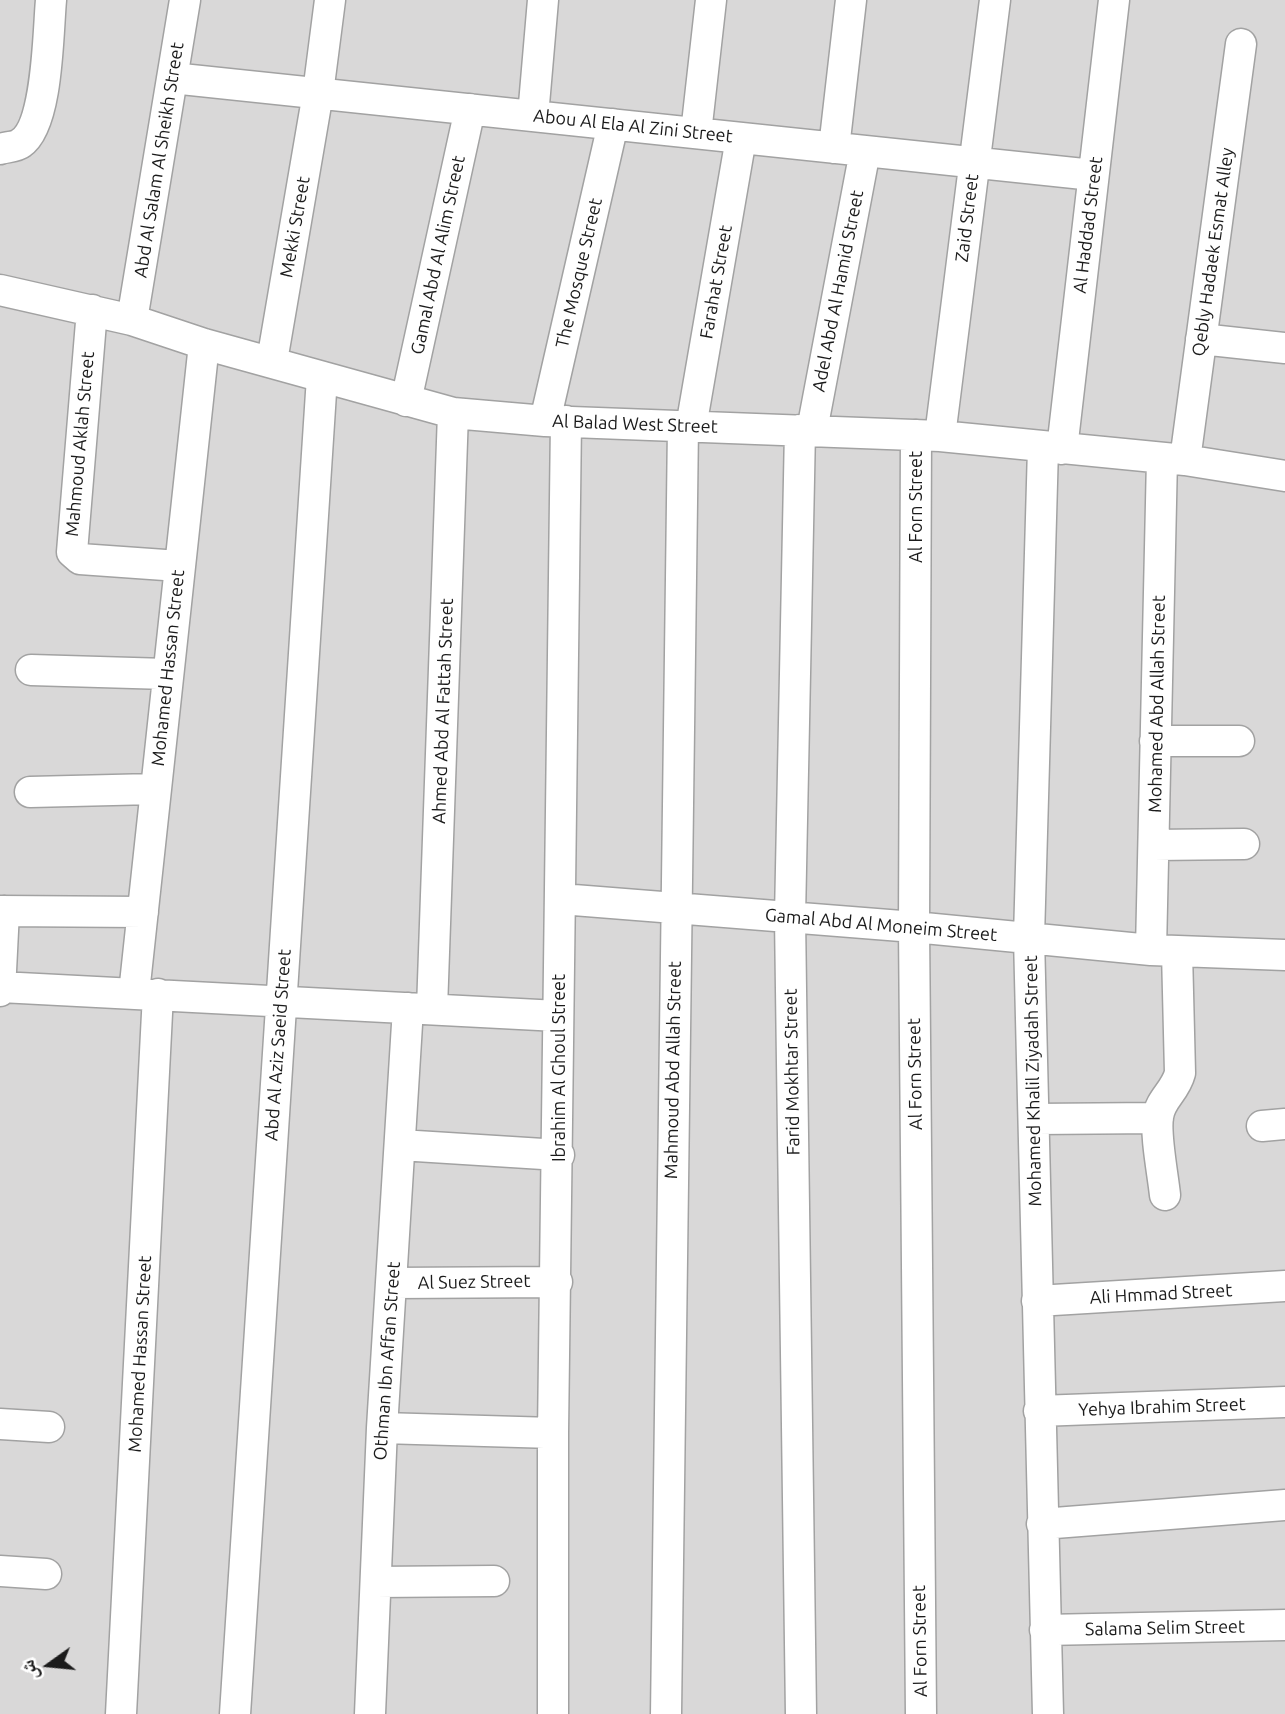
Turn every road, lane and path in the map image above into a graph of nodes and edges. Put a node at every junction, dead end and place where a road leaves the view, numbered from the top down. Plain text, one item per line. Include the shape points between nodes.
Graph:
1 (51, 0) edge
2 (185, 0) edge
3 (330, 0) edge
4 (543, 0) edge
5 (711, 0) edge
6 (851, 0) edge
7 (995, 0) edge
8 (1114, 0) edge
9 (1241, 44) dead end
10 (172, 78) junction
11 (318, 93) junction
12 (470, 109) junction
13 (533, 116) junction
14 (613, 124) junction
15 (696, 133) junction
16 (741, 138) junction
17 (834, 148) junction
18 (0, 149) edge
19 (865, 151) junction
20 (974, 162) junction
21 (1093, 175) junction
22 (0, 290) edge
23 (92, 310) junction
24 (132, 320) junction
25 (1201, 339) junction
26 (204, 344) junction
27 (1285, 348) edge
28 (272, 361) junction
29 (322, 377) junction
30 (406, 401) junction
31 (453, 413) junction
32 (556, 421) junction
33 (687, 427) junction
34 (806, 430) junction
35 (928, 435) junction
36 (1053, 449) junction
37 (1174, 459) junction
38 (1285, 476) edge
39 (179, 566) junction
40 (31, 670) dead end
41 (167, 674) junction
42 (1155, 741) junction
43 (1239, 741) dead end
44 (154, 789) junction
45 (30, 792) dead end
46 (1244, 844) dead end
47 (1154, 845) junction
48 (561, 899) junction
49 (675, 908) junction
50 (2, 911) edge
51 (143, 912) junction
52 (790, 917) junction
53 (914, 927) junction
54 (1029, 937) junction
55 (1164, 951) junction
56 (1285, 956) edge
57 (0, 989) edge
58 (146, 993) junction
59 (281, 1001) junction
60 (420, 1009) junction
61 (558, 1016) junction
62 (1158, 1118) junction
63 (1035, 1119) junction
64 (400, 1145) junction
65 (559, 1155) junction
66 (1164, 1195) dead end
67 (557, 1282) junction
68 (392, 1283) junction
69 (1285, 1286) edge
70 (1037, 1301) junction
71 (1285, 1402) edge
72 (1039, 1411) junction
73 (0, 1424) edge
74 (49, 1427) dead end
75 (382, 1429) junction
76 (553, 1433) junction
77 (1285, 1505) edge
78 (1042, 1524) junction
79 (0, 1571) edge
80 (46, 1574) dead end
81 (494, 1581) dead end
82 (376, 1582) junction
83 (1285, 1625) edge
84 (1045, 1630) junction
85 (121, 1714) edge
86 (235, 1714) edge
87 (370, 1714) edge
88 (542, 1714) edge
89 (553, 1714) edge
90 (666, 1714) edge
91 (801, 1714) edge
92 (921, 1714) edge
93 (1048, 1714) edge

1 - 18 street via 41,107 34,128 21,144
2 - 10 street, Abd Al Salam Al Sheikh Street
3 - 11 street, Mekki Street
4 - 13 street
5 - 15 street
6 - 17 street
7 - 20 street, Zaid Street
8 - 21 street, Al Haddad Street
9 - 25 street, Qebly Hadaek Esmat Alley
10 - 11 street, Abou Al Ela Al Zini Street
10 - 24 street, Abd Al Salam Al Sheikh Street
11 - 12 street, Abou Al Ela Al Zini Street
11 - 28 street, Mekki Street
12 - 13 street, Abou Al Ela Al Zini Street
12 - 30 street, Gamal Abd Al Alim Street
13 - 14 street, Abou Al Ela Al Zini Street
14 - 15 street, Abou Al Ela Al Zini Street
14 - 32 street, The Mosque Street
15 - 16 street, Abou Al Ela Al Zini Street
16 - 17 street, Abou Al Ela Al Zini Street
16 - 33 street, Farahat Street
17 - 19 street, Abou Al Ela Al Zini Street
19 - 20 street, Abou Al Ela Al Zini Street
19 - 34 street, Adel Abd Al Hamid Street
20 - 21 street, Abou Al Ela Al Zini Street
20 - 35 street, Zaid Street
21 - 36 street, Al Haddad Street
22 - 23 street, Al Balad West Street
23 - 24 street, Al Balad West Street
23 - 39 street, Mahmoud Aklah Street via 72,552 80,559
24 - 26 street, Al Balad West Street
25 - 27 street
25 - 37 street, Qebly Hadaek Esmat Alley
26 - 28 street, Al Balad West Street
26 - 39 street, Mohamed Hassan Street
28 - 29 street, Al Balad West Street
29 - 30 street, Al Balad West Street
29 - 59 street, Abd Al Aziz Saeid Street
30 - 31 street, Al Balad West Street
31 - 32 street, Al Balad West Street
31 - 60 street, Ahmed Abd Al Fattah Street
32 - 33 street, Al Balad West Street
32 - 48 street, Ibrahim Al Ghoul Street
33 - 34 street, Al Balad West Street
33 - 49 street, Mahmoud Abd Allah Street
34 - 35 street, Al Balad West Street
34 - 52 street, Farid Mokhtar Street
35 - 36 street, Al Balad West Street
35 - 53 street, Al Forn Street
36 - 37 street, Al Balad West Street
36 - 54 street, Mohamed Khalil Ziyadah Street
37 - 38 street, Al Balad West Street
37 - 42 street, Mohamed Abd Allah Street
39 - 41 street, Mohamed Hassan Street
40 - 41 street
41 - 44 street, Mohamed Hassan Street
42 - 43 street
42 - 47 street, Mohamed Abd Allah Street
44 - 45 street
44 - 51 street, Mohamed Hassan Street
46 - 47 street
47 - 55 street, Mohamed Abd Allah Street
48 - 49 street, Gamal Abd Al Moneim Street
48 - 61 street, Ibrahim Al Ghoul Street
49 - 52 street, Gamal Abd Al Moneim Street
49 - 90 street, Mahmoud Abd Allah Street
50 - 51 street
50 - 57 street
51 - 58 street, Mohamed Hassan Street
52 - 53 street, Gamal Abd Al Moneim Street
52 - 91 street, Farid Mokhtar Street
53 - 54 street, Gamal Abd Al Moneim Street
53 - 92 street, Al Forn Street
54 - 55 street, Gamal Abd Al Moneim Street
54 - 63 street, Mohamed Khalil Ziyadah Street
55 - 56 street, Gamal Abd Al Moneim Street
55 - 62 street, Mohamed Abd Allah Street via 1180,1073
57 - 58 street
58 - 59 street
58 - 85 street, Mohamed Hassan Street
59 - 60 street
59 - 86 street, Abd Al Aziz Saeid Street
60 - 61 street
60 - 64 street, Othman Ibn Affan Street
61 - 65 street, Ibrahim Al Ghoul Street
62 - 63 street
62 - 66 street
63 - 70 street, Mohamed Khalil Ziyadah Street
64 - 65 street
64 - 68 street, Othman Ibn Affan Street
65 - 67 street, Ibrahim Al Ghoul Street
67 - 68 street, Al Suez Street
67 - 76 street, Ibrahim Al Ghoul Street
68 - 75 street, Othman Ibn Affan Street
69 - 70 street, Ali Hmmad Street
70 - 72 street, Mohamed Khalil Ziyadah Street
71 - 72 street, Yehya Ibrahim Street
72 - 78 street, Mohamed Khalil Ziyadah Street
73 - 74 street
75 - 76 street
75 - 82 street, Othman Ibn Affan Street
76 - 89 street, Ibrahim Al Ghoul Street
77 - 78 street
78 - 84 street, Mohamed Khalil Ziyadah Street
79 - 80 street
81 - 82 street
82 - 87 street, Othman Ibn Affan Street
83 - 84 street, Salama Selim Street
84 - 93 street, Mohamed Khalil Ziyadah Street
88 - 89 street

